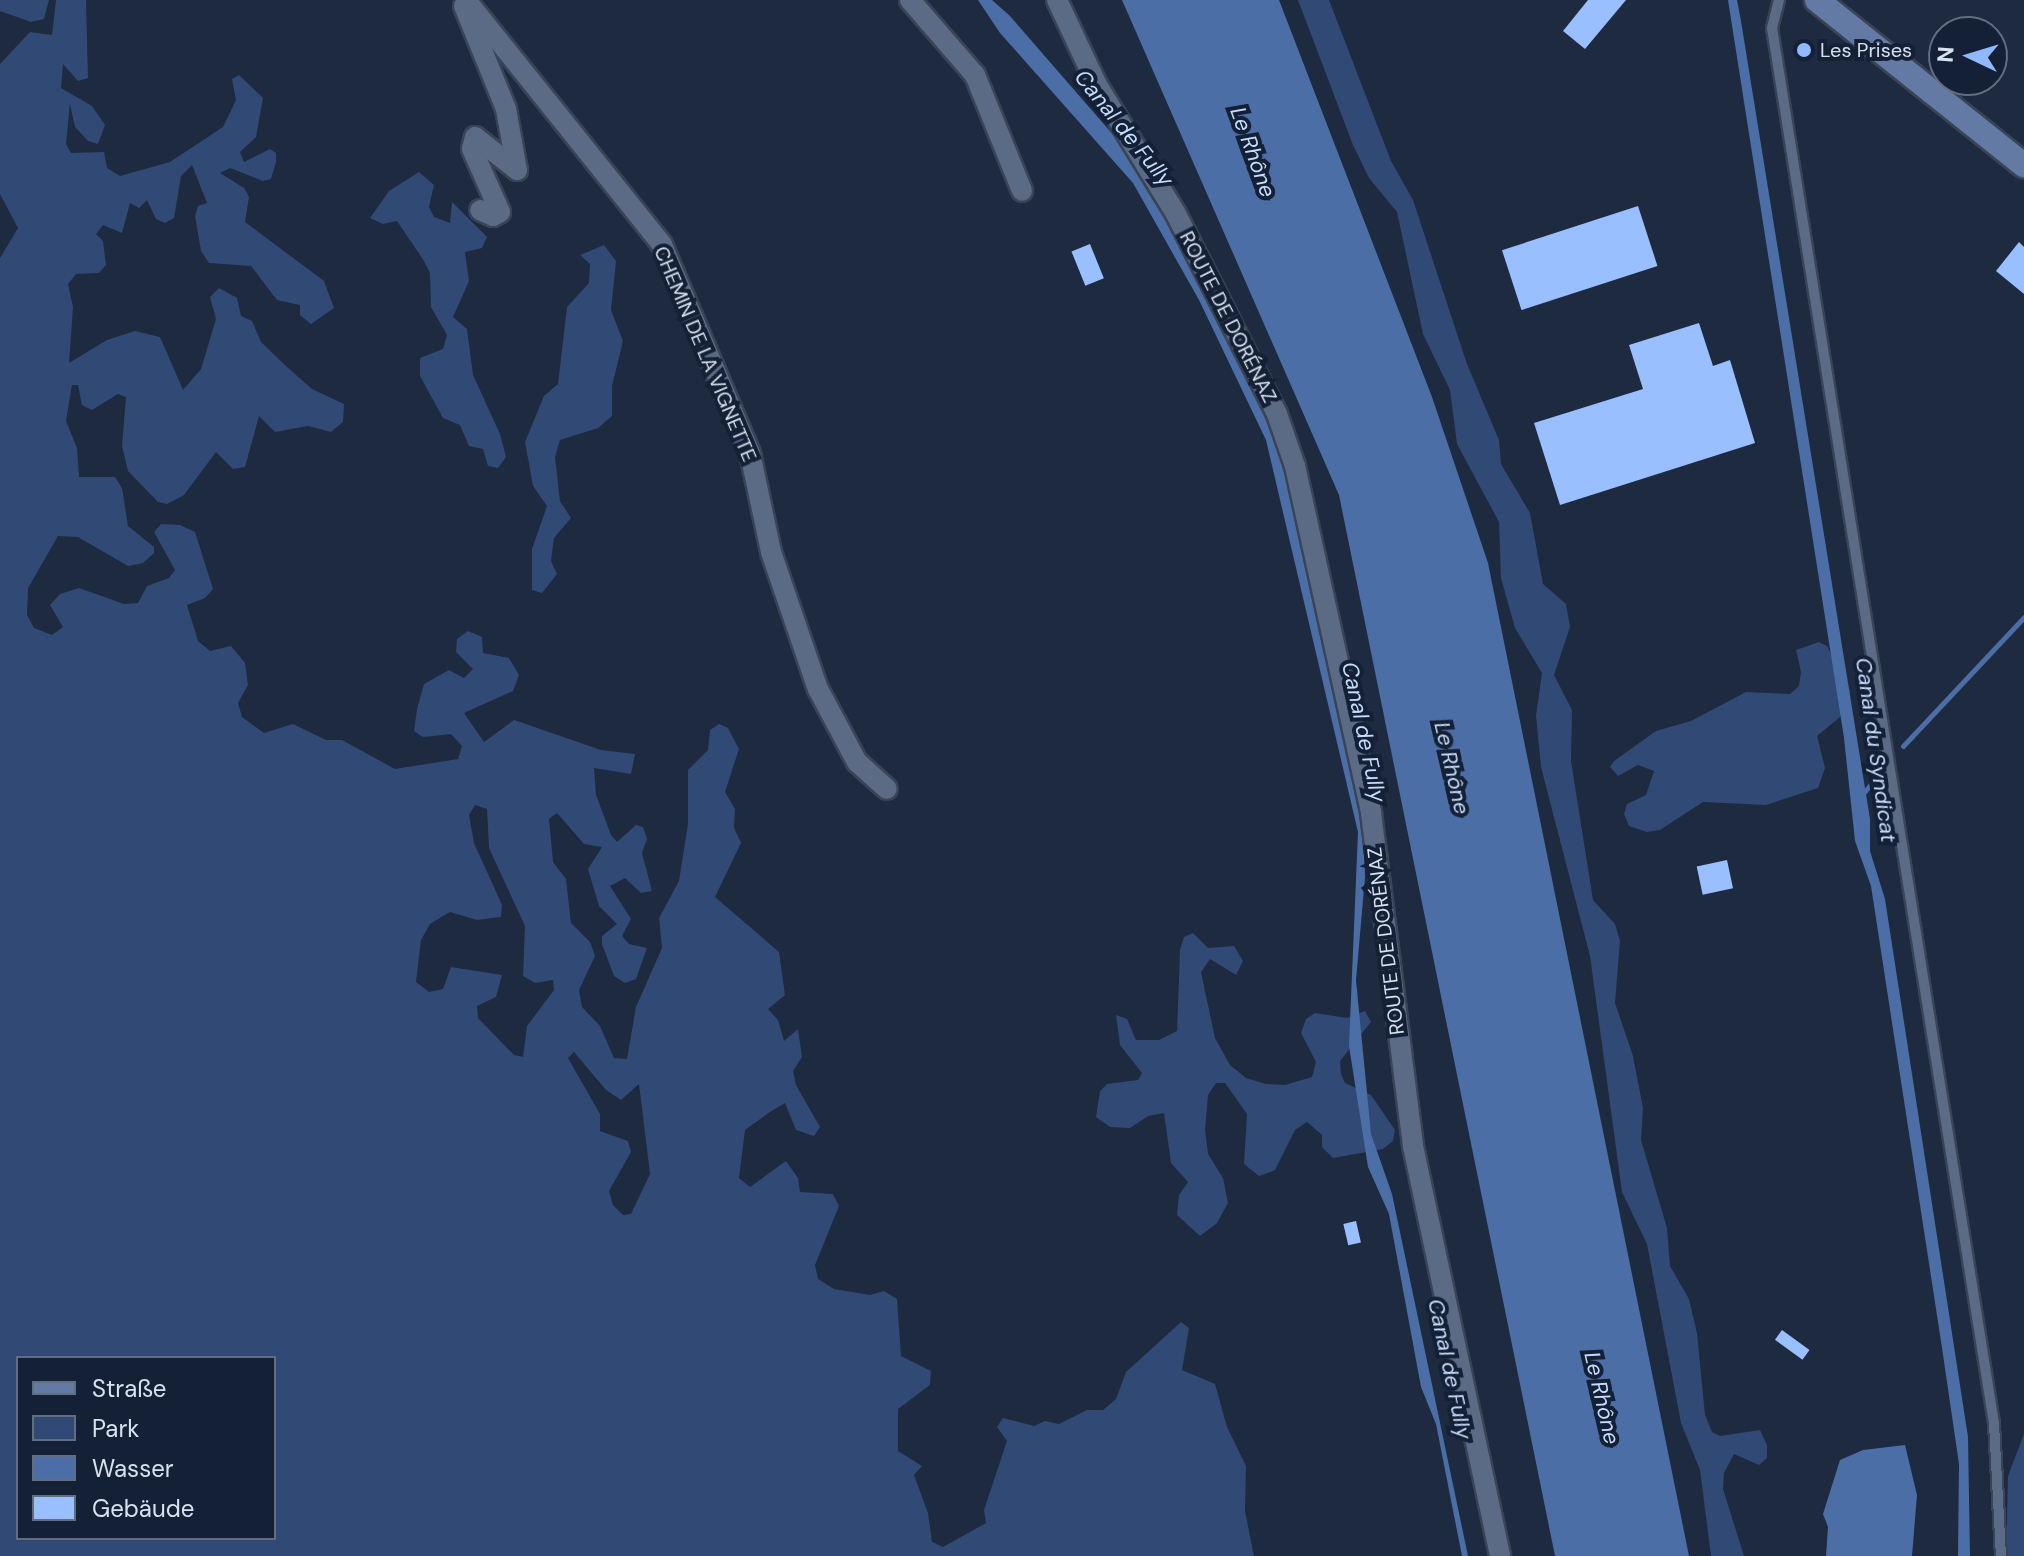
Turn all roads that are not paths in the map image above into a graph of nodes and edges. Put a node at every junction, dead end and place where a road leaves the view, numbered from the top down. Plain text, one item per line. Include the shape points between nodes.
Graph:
1 (463, 0) edge
2 (910, 0) edge
3 (1057, 0) edge
4 (1779, 0) edge
5 (1817, 0) edge
6 (2024, 165) edge
7 (1022, 191) dead end
8 (480, 210) dead end
9 (887, 789) dead end
10 (1500, 1556) edge
11 (2001, 1556) edge

1 - 8 street via 506,109 517,170 513,172 482,138 475,137 472,149 500,208 493,216
1 - 9 street, CHEMIN DE LA VIGNETTE via 662,245 750,453 771,552 818,689 857,762
2 - 7 street via 975,75
3 - 10 street, ROUTE DE DORÉNAZ via 1104,98 1172,205 1277,414 1295,466 1371,813 1413,1146
4 - 11 lane via 1772,28 1990,1394 2000,1480
5 - 6 main road

